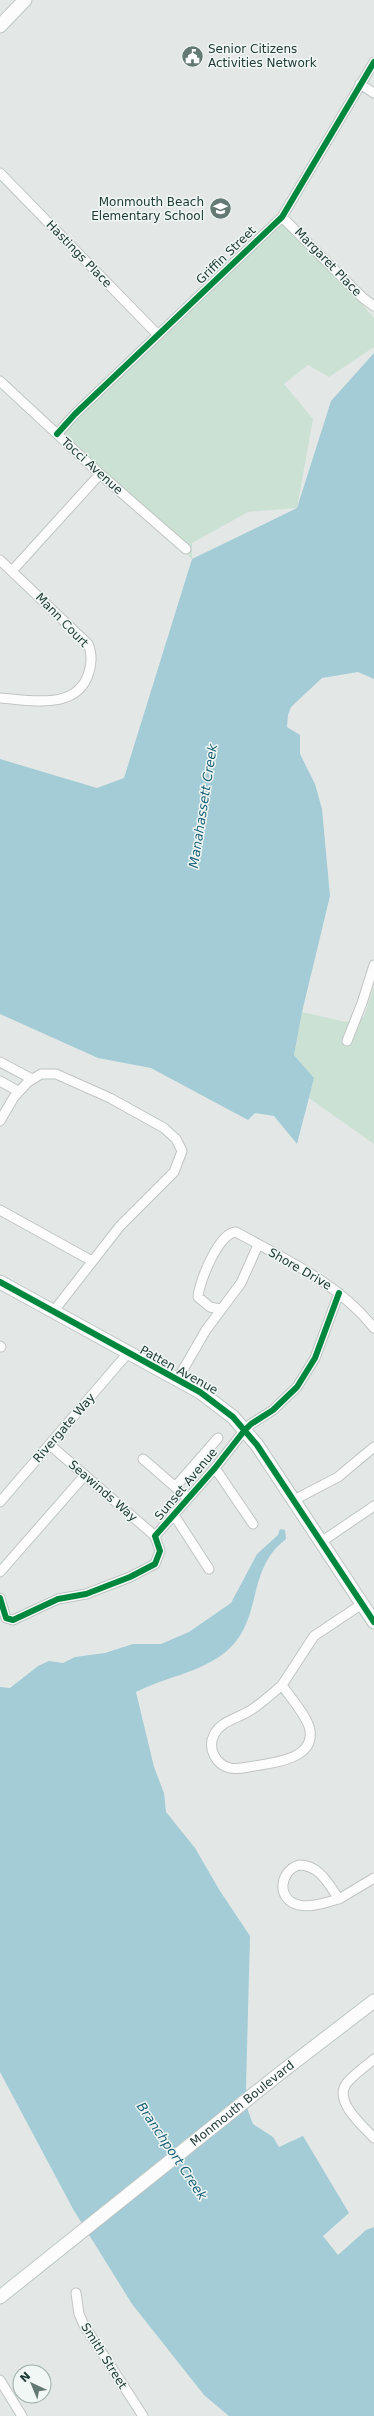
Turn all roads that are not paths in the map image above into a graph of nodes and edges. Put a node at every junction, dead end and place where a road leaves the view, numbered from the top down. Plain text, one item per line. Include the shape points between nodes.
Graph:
1 (21, 1) edge
2 (0, 26) edge
3 (374, 62) edge
4 (360, 84) junction
5 (374, 93) edge
6 (0, 173) edge
7 (282, 217) junction
8 (374, 306) edge
9 (158, 335) junction
10 (0, 381) edge
11 (57, 434) junction
12 (100, 474) junction
13 (186, 549) dead end
14 (0, 560) edge
15 (12, 571) junction
16 (0, 698) edge
17 (374, 965) edge
18 (347, 1041) dead end
19 (0, 1062) edge
20 (32, 1079) junction
21 (0, 1081) edge
22 (18, 1091) junction
23 (0, 1120) edge
24 (0, 1210) edge
25 (258, 1245) junction
26 (92, 1262) junction
27 (0, 1282) edge
28 (339, 1293) junction
29 (220, 1309) junction
30 (53, 1312) junction
31 (374, 1328) edge
32 (128, 1353) junction
33 (177, 1380) junction
34 (244, 1431) junction
35 (218, 1438) dead end
36 (50, 1445) junction
37 (374, 1447) edge
38 (143, 1459) dead end
39 (215, 1468) junction
40 (84, 1475) junction
41 (175, 1487) junction
42 (188, 1498) junction
43 (294, 1500) junction
44 (0, 1502) edge
45 (374, 1506) edge
46 (174, 1515) junction
47 (253, 1524) dead end
48 (155, 1536) junction
49 (321, 1542) junction
50 (209, 1569) dead end
51 (0, 1572) edge
52 (0, 1598) edge
53 (362, 1604) junction
54 (374, 1622) edge
55 (282, 1685) junction
56 (374, 1878) edge
57 (339, 1899) junction
58 (374, 2001) edge
59 (374, 2059) edge
60 (374, 2138) edge
61 (76, 2293) dead end
62 (1, 2294) edge
63 (0, 2380) edge
64 (19, 2414) edge
65 (143, 2416) edge

1 - 2 street
3 - 4 street, Griffin Street
4 - 5 street
4 - 7 street, Griffin Street
6 - 9 street, Hastings Place
7 - 8 street, Margaret Place
7 - 9 street, Griffin Street
9 - 11 street, Griffin Street
10 - 11 street, Tocci Avenue
11 - 12 street, Tocci Avenue
12 - 13 street, Tocci Avenue
12 - 15 street
14 - 15 street, Mann Court
15 - 16 street, Mann Court via 88,644 92,658 83,684 67,697 53,701
17 - 18 street
19 - 20 street
20 - 22 street
20 - 26 street via 41,1074 56,1074 110,1098 164,1128 176,1140 182,1151 174,1172 120,1226
21 - 22 street
22 - 23 street
24 - 26 street
25 - 28 street, Shore Drive via 311,1272
25 - 29 street, Shore Drive via 241,1283 232,1298
25 - 29 street, Shore Drive via 233,1232 225,1238 210,1261 198,1288 198,1297 210,1307
26 - 30 street
27 - 30 street, Patten Avenue
28 - 31 street, Shore Drive
28 - 34 street, Sunset Avenue via 315,1358 306,1374 286,1399
29 - 33 street, Shore Drive
30 - 32 street, Patten Avenue
32 - 33 street, Patten Avenue
32 - 36 street, Rivergate Way
33 - 34 street, Patten Avenue via 222,1407
34 - 39 street, Sunset Avenue
34 - 43 street, Patten Avenue via 257,1445
35 - 41 street
36 - 40 street, Seawinds Way
36 - 44 street, Rivergate Way
37 - 43 street via 338,1477
38 - 41 street
39 - 42 street, Sunset Avenue
39 - 47 street
40 - 48 street, Seawinds Way
40 - 51 street
41 - 42 street
42 - 46 street, Sunset Avenue
43 - 49 street, Patten Avenue
45 - 49 street
46 - 48 street, Sunset Avenue
46 - 50 street
48 - 52 street, Sunset Avenue via 160,1552 154,1564 110,1586 58,1599 11,1620 6,1618
49 - 53 street, Patten Avenue
53 - 54 street, Patten Avenue
53 - 55 street via 314,1636
55 - 55 street via 251,1710 217,1729 211,1743 219,1762 236,1769 292,1758 304,1748 310,1736 309,1727
56 - 57 street
57 - 57 street via 305,1906 292,1903 284,1894 284,1876 299,1865 312,1867 318,1871
58 - 62 street, Monmouth Boulevard via 52,2257
59 - 60 street via 346,2084 343,2096 346,2105
61 - 65 street, Smith Street via 79,2314 84,2325
63 - 64 street

